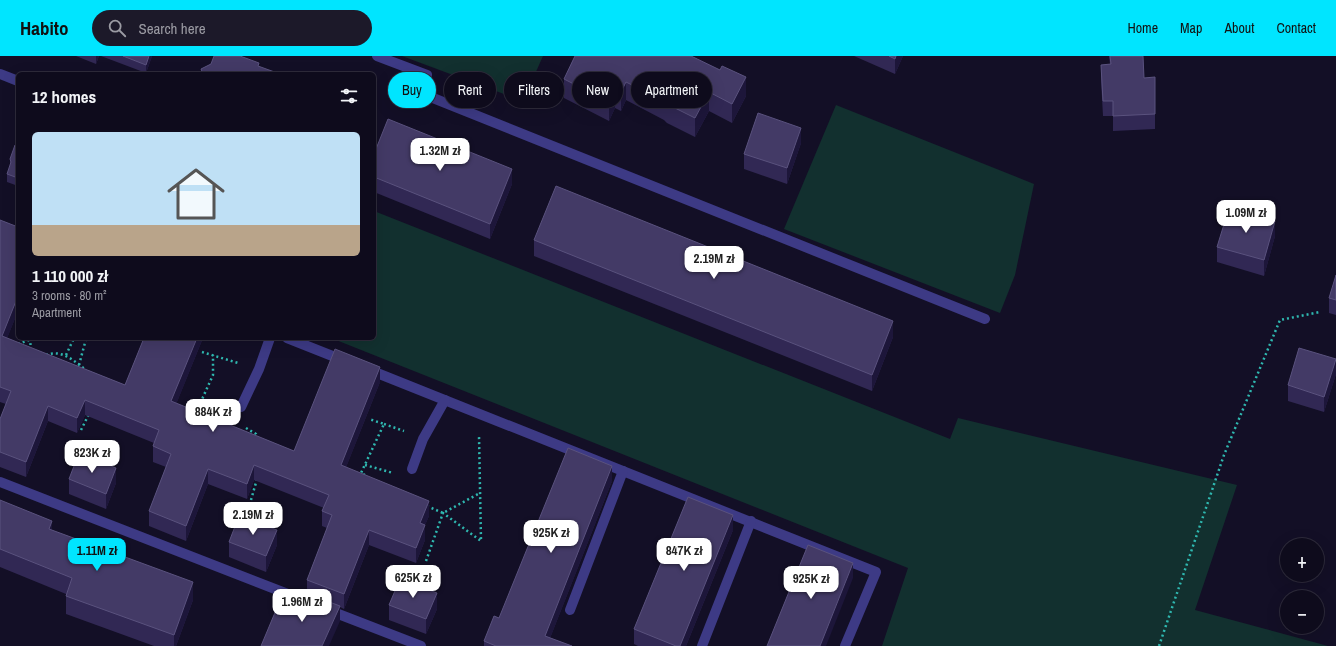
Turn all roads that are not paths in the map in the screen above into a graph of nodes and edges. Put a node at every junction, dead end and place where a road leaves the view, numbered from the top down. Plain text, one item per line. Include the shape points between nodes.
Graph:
1 (377, 56) edge
2 (0, 74) edge
3 (16, 80) edge
4 (986, 319) dead end
5 (269, 340) edge
6 (292, 340) edge
7 (445, 400) junction
8 (241, 407) dead end
9 (412, 469) dead end
10 (624, 471) junction
11 (0, 482) edge
12 (751, 521) junction
13 (570, 610) dead end
14 (421, 646) edge
15 (702, 646) edge
16 (845, 646) edge

1 - 4 lane via 427,75 423,94
2 - 3 lane
5 - 8 lane
6 - 7 lane
7 - 9 lane via 423,439
7 - 10 lane
10 - 12 lane
10 - 13 lane
11 - 14 lane
12 - 15 lane
12 - 16 lane via 876,572

